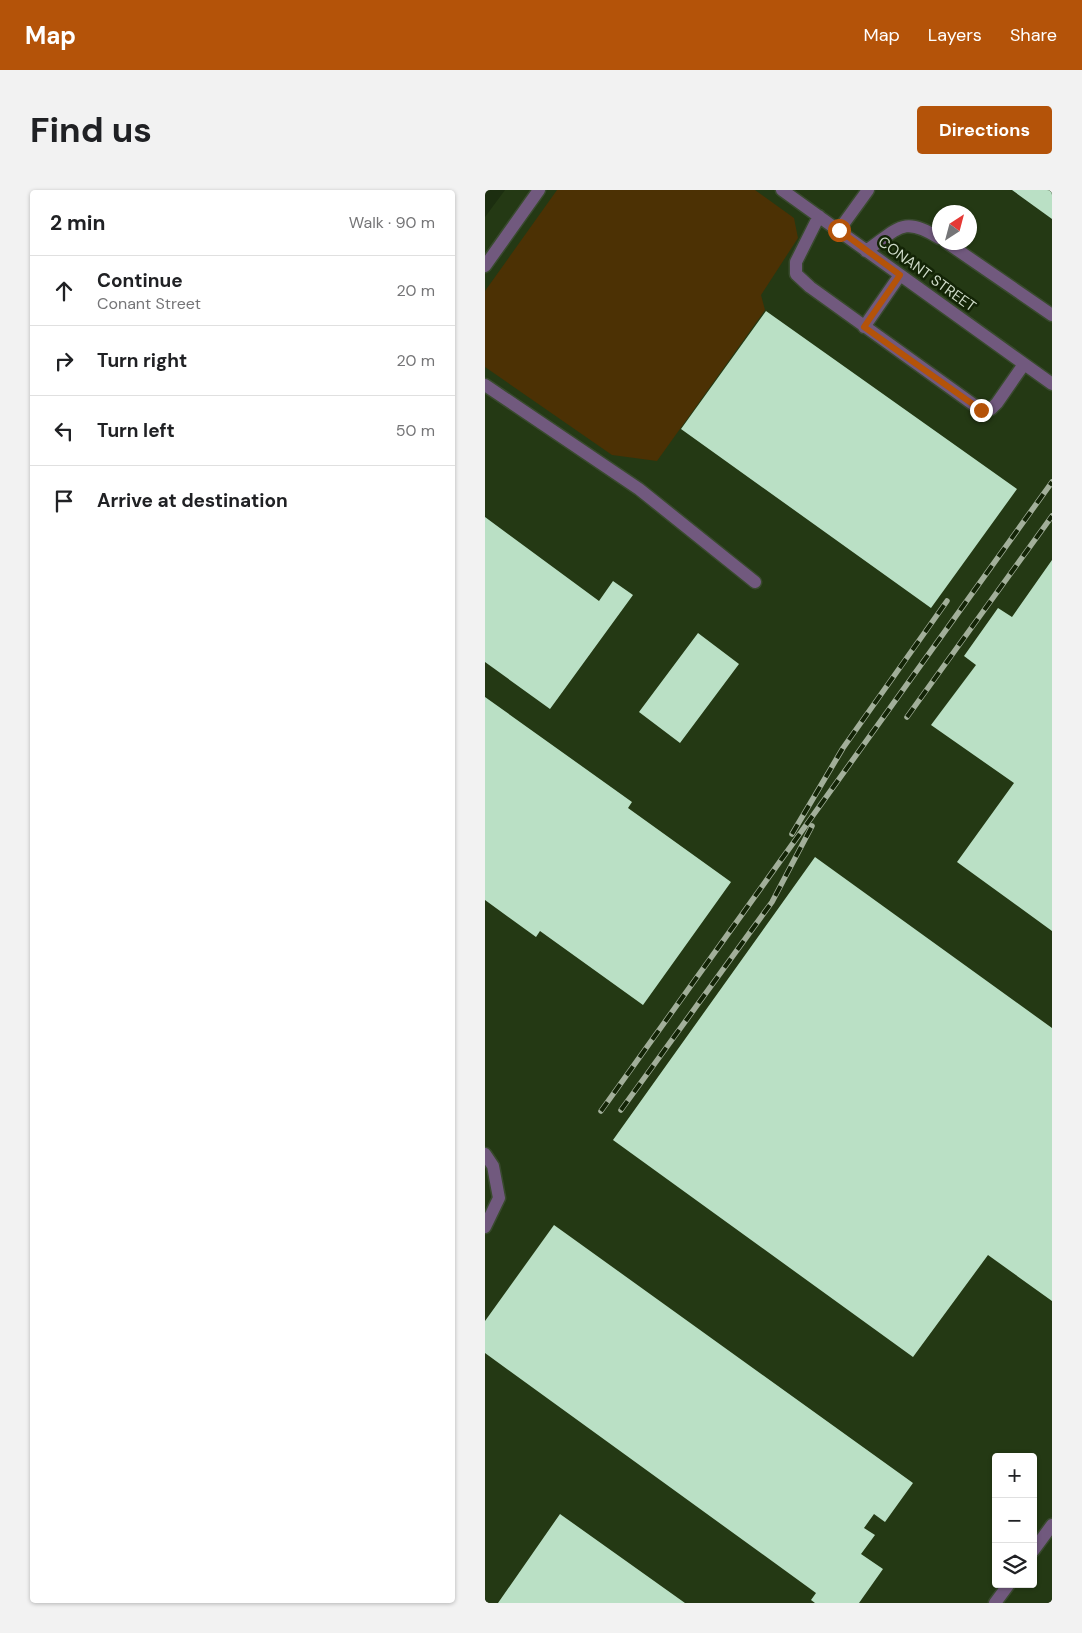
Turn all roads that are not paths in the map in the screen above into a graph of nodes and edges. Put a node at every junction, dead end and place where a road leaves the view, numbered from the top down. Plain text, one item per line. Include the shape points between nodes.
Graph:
1 (539, 190) edge
2 (783, 190) edge
3 (868, 190) edge
4 (819, 216) junction
5 (839, 230) junction
6 (932, 233) edge
7 (866, 250) junction
8 (958, 250) edge
9 (485, 266) edge
10 (900, 275) junction
11 (1052, 315) edge
12 (864, 327) junction
13 (1023, 364) junction
14 (1052, 384) edge
15 (485, 385) edge
16 (755, 582) dead end
17 (485, 1154) edge
18 (485, 1227) edge
19 (1052, 1525) edge
20 (1037, 1546) edge
21 (1006, 1588) edge
22 (995, 1603) edge

1 - 9 street
2 - 4 street, CONANT STREET
3 - 5 street
4 - 5 street, CONANT STREET
4 - 12 street via 796,262 795,272 809,288
5 - 7 street, CONANT STREET
6 - 7 street via 922,227 903,226
7 - 10 street, CONANT STREET
8 - 11 street
10 - 12 street
10 - 13 street, CONANT STREET
12 - 13 street via 981,410 991,409 997,403
13 - 14 street, CONANT STREET
15 - 16 street via 639,489
17 - 18 street via 493,1166 499,1198
19 - 20 street
21 - 22 street

